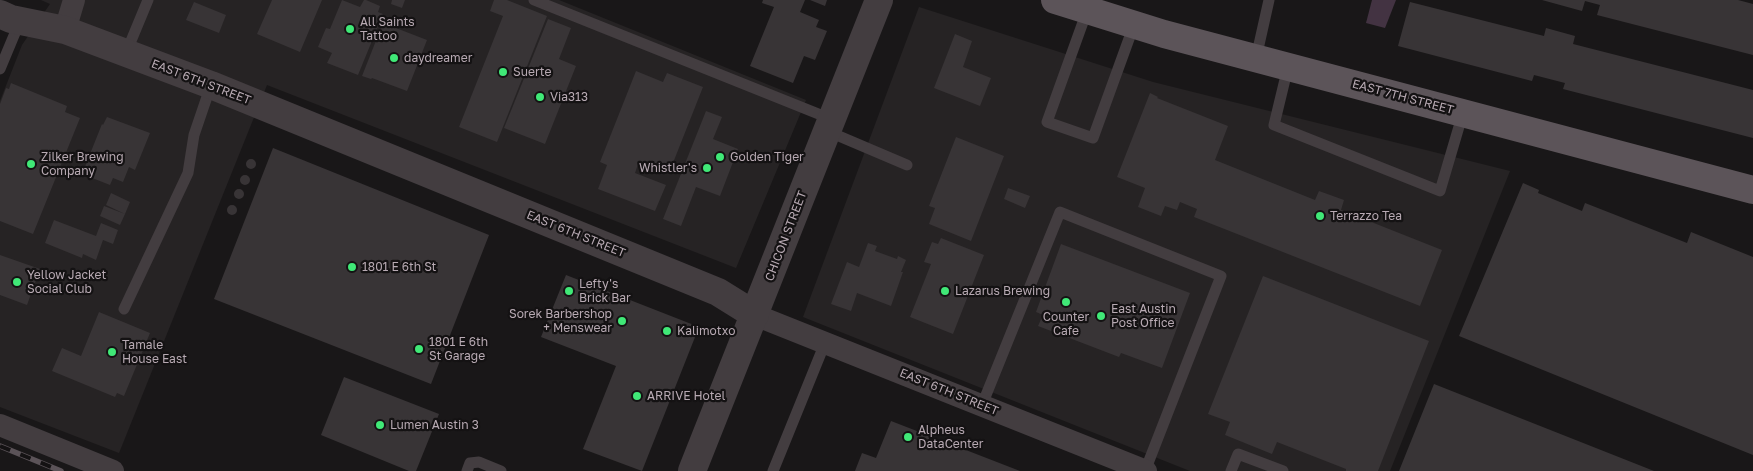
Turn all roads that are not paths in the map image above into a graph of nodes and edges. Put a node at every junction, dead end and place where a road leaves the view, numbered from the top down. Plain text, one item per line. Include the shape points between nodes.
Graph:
1 (74, 0) edge
2 (148, 0) edge
3 (534, 0) edge
4 (879, 0) edge
5 (1055, 0) edge
6 (1269, 0) edge
7 (1087, 11) junction
8 (10, 17) edge
9 (1134, 25) junction
10 (64, 30) junction
11 (126, 53) junction
12 (1256, 58) junction
13 (1288, 67) junction
14 (0, 69) edge
15 (211, 85) junction
16 (1463, 113) junction
17 (829, 125) junction
18 (907, 165) dead end
19 (1753, 190) edge
20 (124, 309) dead end
21 (755, 315) junction
22 (825, 343) junction
23 (982, 405) junction
24 (0, 425) edge
25 (113, 471) edge
26 (467, 471) edge
27 (501, 471) edge
28 (692, 471) edge
29 (774, 471) edge
30 (1146, 471) edge
31 (1231, 471) edge
32 (1283, 471) edge

1 - 10 street
2 - 11 lane
3 - 17 lane
4 - 17 street, CHICON STREET
5 - 7 main road, EAST 7TH STREET
6 - 12 lane
7 - 9 main road, EAST 7TH STREET
7 - 9 lane via 1047,122 1093,138
8 - 10 street, EAST 6TH STREET
8 - 14 lane
9 - 12 main road, EAST 7TH STREET
10 - 11 street, EAST 6TH STREET
11 - 15 street, EAST 6TH STREET
12 - 13 main road, EAST 7TH STREET
13 - 16 main road, EAST 7TH STREET
13 - 16 lane via 1274,125 1440,191
15 - 20 lane via 194,135 188,173
15 - 21 street, EAST 6TH STREET via 718,292
16 - 19 main road, EAST 7TH STREET
17 - 18 lane
17 - 21 street, CHICON STREET
21 - 22 street, EAST 6TH STREET
21 - 28 street, CHICON STREET
22 - 23 street, EAST 6TH STREET
22 - 29 lane
23 - 30 street, EAST 6TH STREET
23 - 30 lane via 1060,212 1221,276
24 - 25 street
26 - 27 lane via 470,463 480,462
31 - 32 lane via 1238,454

